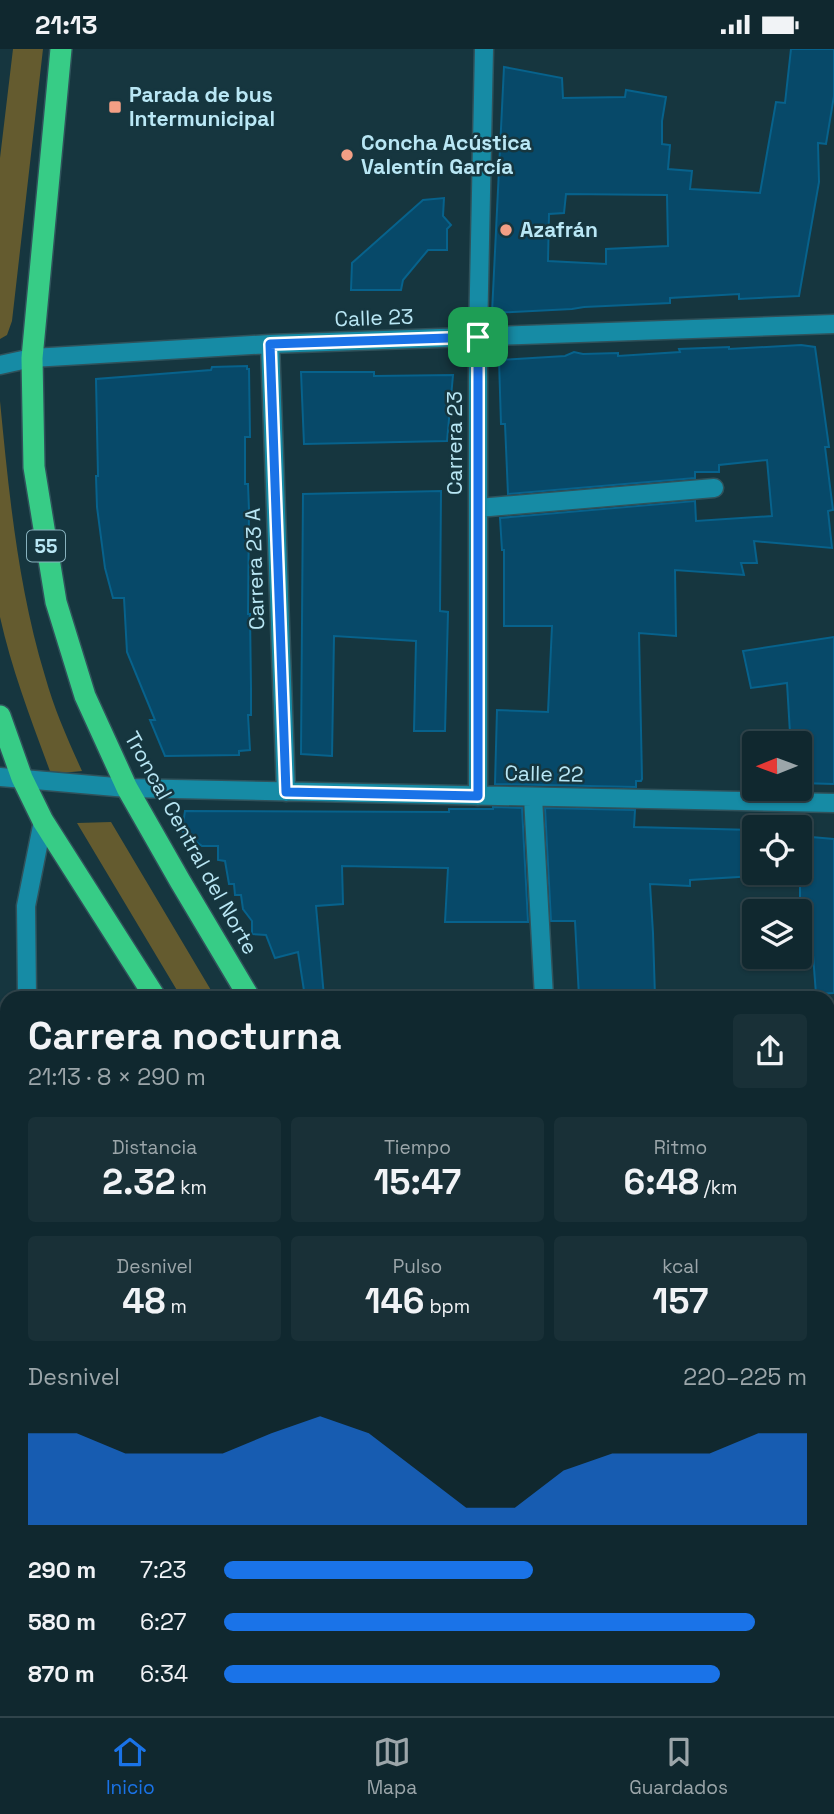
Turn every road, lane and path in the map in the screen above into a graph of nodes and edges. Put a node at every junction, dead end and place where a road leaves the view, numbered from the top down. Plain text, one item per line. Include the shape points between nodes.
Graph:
1 (61, 49) edge
2 (484, 49) edge
3 (834, 324) edge
4 (478, 337) junction
5 (270, 344) junction
6 (32, 358) junction
7 (0, 365) edge
8 (714, 488) dead end
9 (478, 508) junction
10 (0, 716) edge
11 (0, 777) edge
12 (22, 778) junction
13 (127, 788) junction
14 (286, 792) junction
15 (478, 796) junction
16 (533, 797) junction
17 (834, 803) edge
18 (43, 821) junction
19 (27, 991) edge
20 (151, 991) edge
21 (246, 991) edge
22 (544, 991) edge

1 - 6 highway, Troncal Central del Norte / 55
2 - 4 street, Carrera 23
3 - 4 street, Calle 23
4 - 5 street, Calle 23
4 - 9 street, Carrera 23
5 - 6 street, Calle 23
5 - 14 street, Carrera 23 A
6 - 7 street, Calle 23
6 - 13 highway, Troncal Central del Norte / 55 via 34,467 56,602 85,697
8 - 9 street
9 - 15 street, Carrera 23
10 - 12 highway
11 - 12 street, Calle 22
12 - 13 street, Calle 22
12 - 18 highway
13 - 14 street, Calle 22
13 - 21 highway, Troncal Central del Norte / 55
14 - 15 street, Calle 22
15 - 16 street, Calle 22
16 - 17 street, Calle 22
16 - 22 street
18 - 19 street via 26,906
18 - 20 highway

